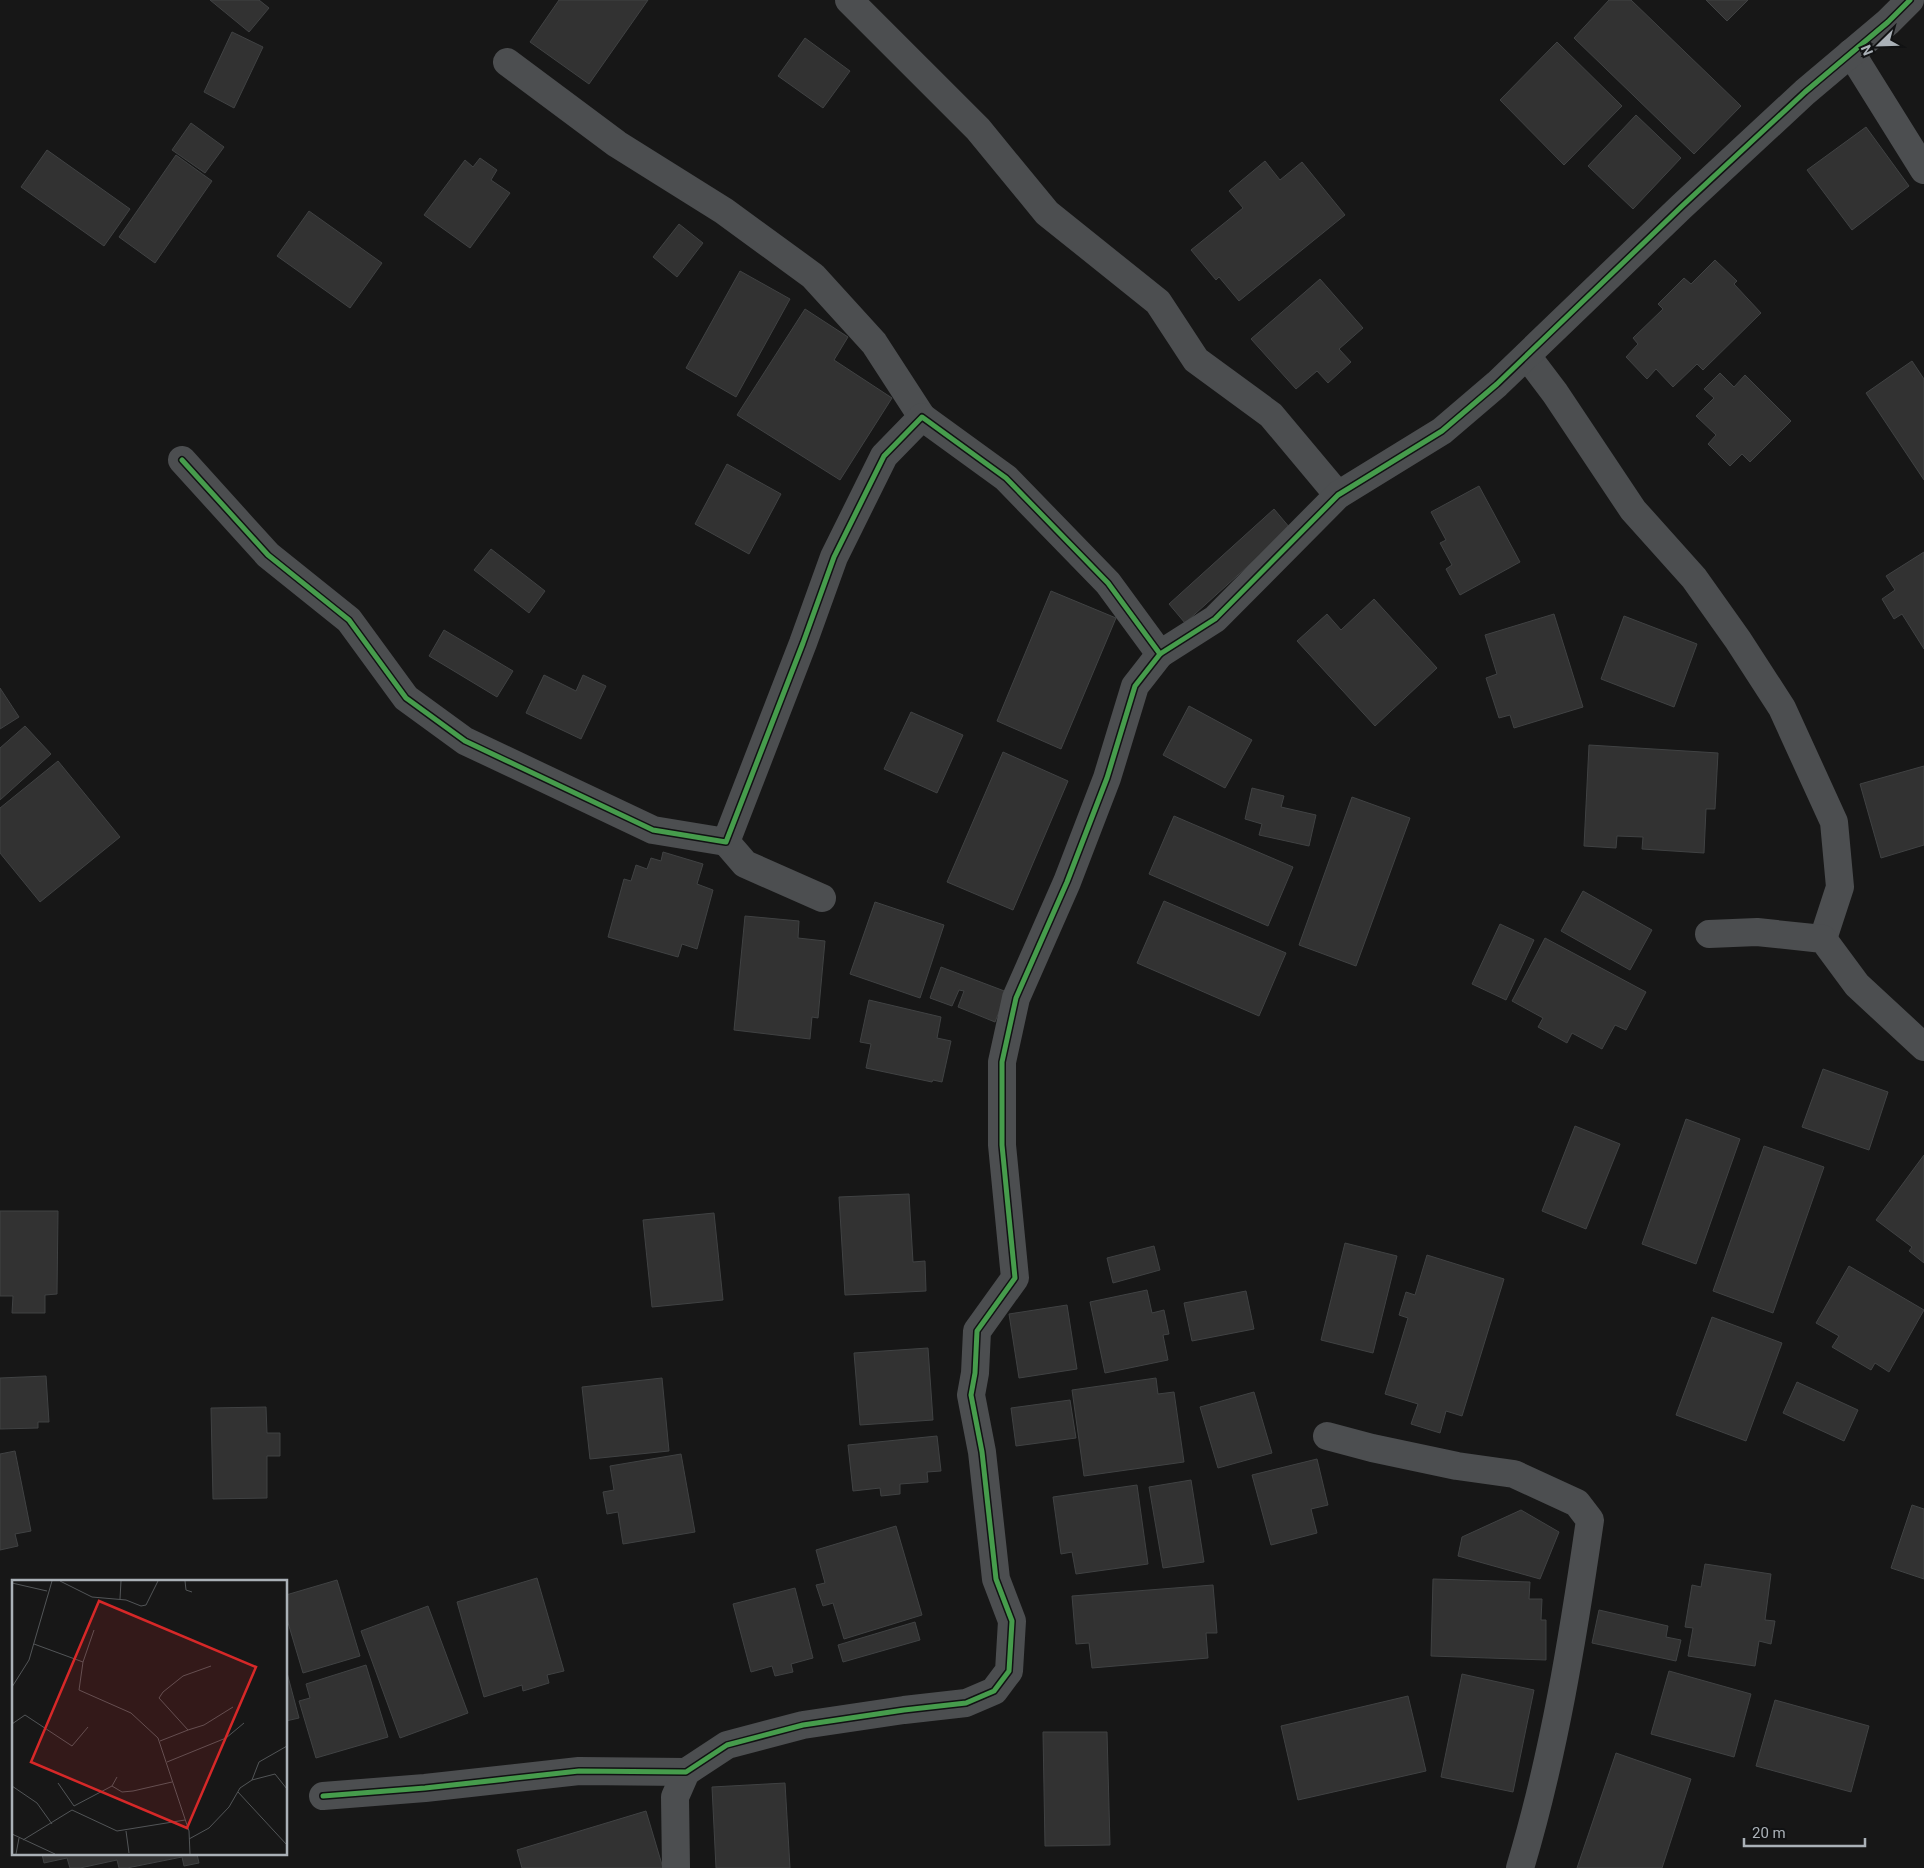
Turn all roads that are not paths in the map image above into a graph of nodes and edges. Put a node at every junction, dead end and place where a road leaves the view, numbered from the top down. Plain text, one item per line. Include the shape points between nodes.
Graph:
1 (849, 0) edge
2 (1910, 0) edge
3 (1851, 53) junction
4 (507, 62) dead end
5 (1924, 170) edge
6 (1527, 356) junction
7 (922, 417) junction
8 (182, 460) dead end
9 (1338, 495) junction
10 (1160, 654) junction
11 (726, 842) junction
12 (822, 898) dead end
13 (1709, 934) dead end
14 (1823, 939) junction
15 (1924, 1047) edge
16 (1327, 1436) dead end
17 (686, 1772) junction
18 (323, 1796) dead end
19 (676, 1868) edge
20 (1520, 1868) edge

1 - 9 street via 978,129 1047,213 1158,302 1196,360 1271,414
2 - 3 street
3 - 5 street
3 - 6 street via 1681,207
4 - 7 street via 617,144 724,211 813,276 874,343
6 - 9 street via 1442,431
6 - 14 street via 1633,510 1694,578 1782,708 1834,822 1840,887
7 - 10 street via 1006,478 1108,583
7 - 11 street via 884,456 834,557
8 - 11 street via 268,555 349,620 406,698 465,741 653,830
9 - 10 street via 1215,619
10 - 17 street via 1135,686 1104,787 1016,998 1002,1062 1002,1145 1015,1278 977,1331 971,1395 982,1452 996,1579 1012,1621 1009,1671 994,1692 966,1704 803,1725 727,1745
11 - 12 street via 745,864
13 - 14 street via 1757,932
14 - 15 street via 1857,986
16 - 20 street via 1457,1466 1514,1474 1577,1503 1590,1520 1562,1692
17 - 18 street via 578,1771
17 - 19 street via 675,1796

